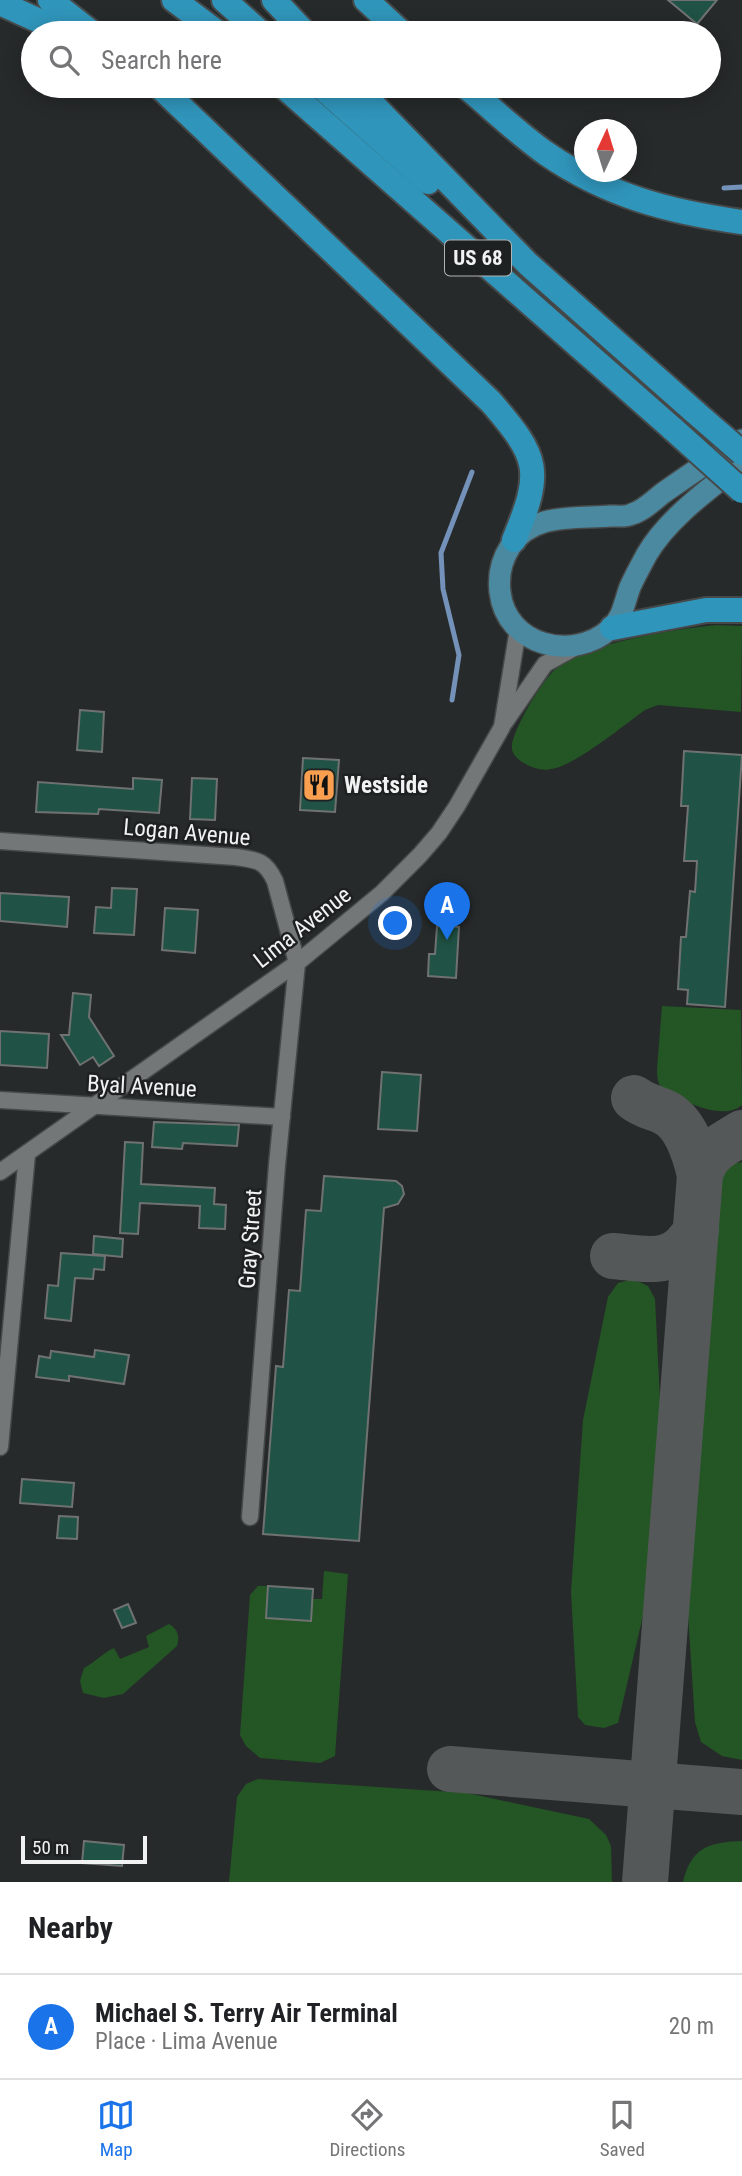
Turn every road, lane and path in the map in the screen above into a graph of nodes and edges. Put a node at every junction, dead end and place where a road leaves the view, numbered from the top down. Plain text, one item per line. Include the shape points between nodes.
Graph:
1 (50, 0) edge
2 (174, 0) edge
3 (192, 0) edge
4 (224, 0) edge
5 (274, 0) edge
6 (366, 0) edge
7 (376, 0) edge
8 (0, 3) edge
9 (41, 21) edge
10 (77, 21) edge
11 (202, 21) edge
12 (214, 21) edge
13 (248, 21) edge
14 (294, 21) edge
15 (389, 21) edge
16 (392, 21) edge
17 (155, 98) edge
18 (172, 98) edge
19 (297, 98) edge
20 (333, 98) edge
21 (367, 98) edge
22 (479, 98) edge
23 (224, 148) junction
24 (742, 222) edge
25 (528, 264) junction
26 (742, 440) edge
27 (742, 453) edge
28 (742, 463) edge
29 (742, 491) edge
30 (514, 540) junction
31 (742, 610) edge
32 (612, 628) junction
33 (518, 629) junction
34 (576, 647) junction
35 (502, 727) junction
36 (0, 841) edge
37 (297, 963) junction
38 (0, 1100) edge
39 (94, 1107) junction
40 (282, 1116) junction
41 (27, 1154) junction
42 (0, 1172) edge
43 (0, 1447) edge
44 (250, 1517) dead end

1 - 10 highway
2 - 11 highway
3 - 12 highway
4 - 13 highway
5 - 14 highway
6 - 15 highway
7 - 16 highway
8 - 9 highway
17 - 23 highway
18 - 23 highway
19 - 29 highway, US 68, bridge
20 - 25 highway via 484,232
21 - 25 highway, US 68
22 - 24 highway via 547,154 602,186 657,206
23 - 30 highway via 491,402 519,435 528,452 532,486
25 - 27 highway, US 68, bridge
26 - 30 main road via 632,514 546,520
28 - 32 main road via 671,523 649,552
30 - 33 main road via 499,576 506,613
31 - 32 highway via 706,610
32 - 34 main road
33 - 34 main road via 555,648
33 - 35 street, Lima Avenue
34 - 35 street via 545,664
35 - 37 street, Lima Avenue via 457,806 420,855
36 - 37 street, Logan Avenue via 261,862 275,881
37 - 39 street, Lima Avenue
37 - 40 street, Gray Street
38 - 39 street, Byal Avenue
39 - 40 street, Byal Avenue
39 - 41 street, Lima Avenue
40 - 44 street, Gray Street
41 - 42 street, Lima Avenue
41 - 43 street

